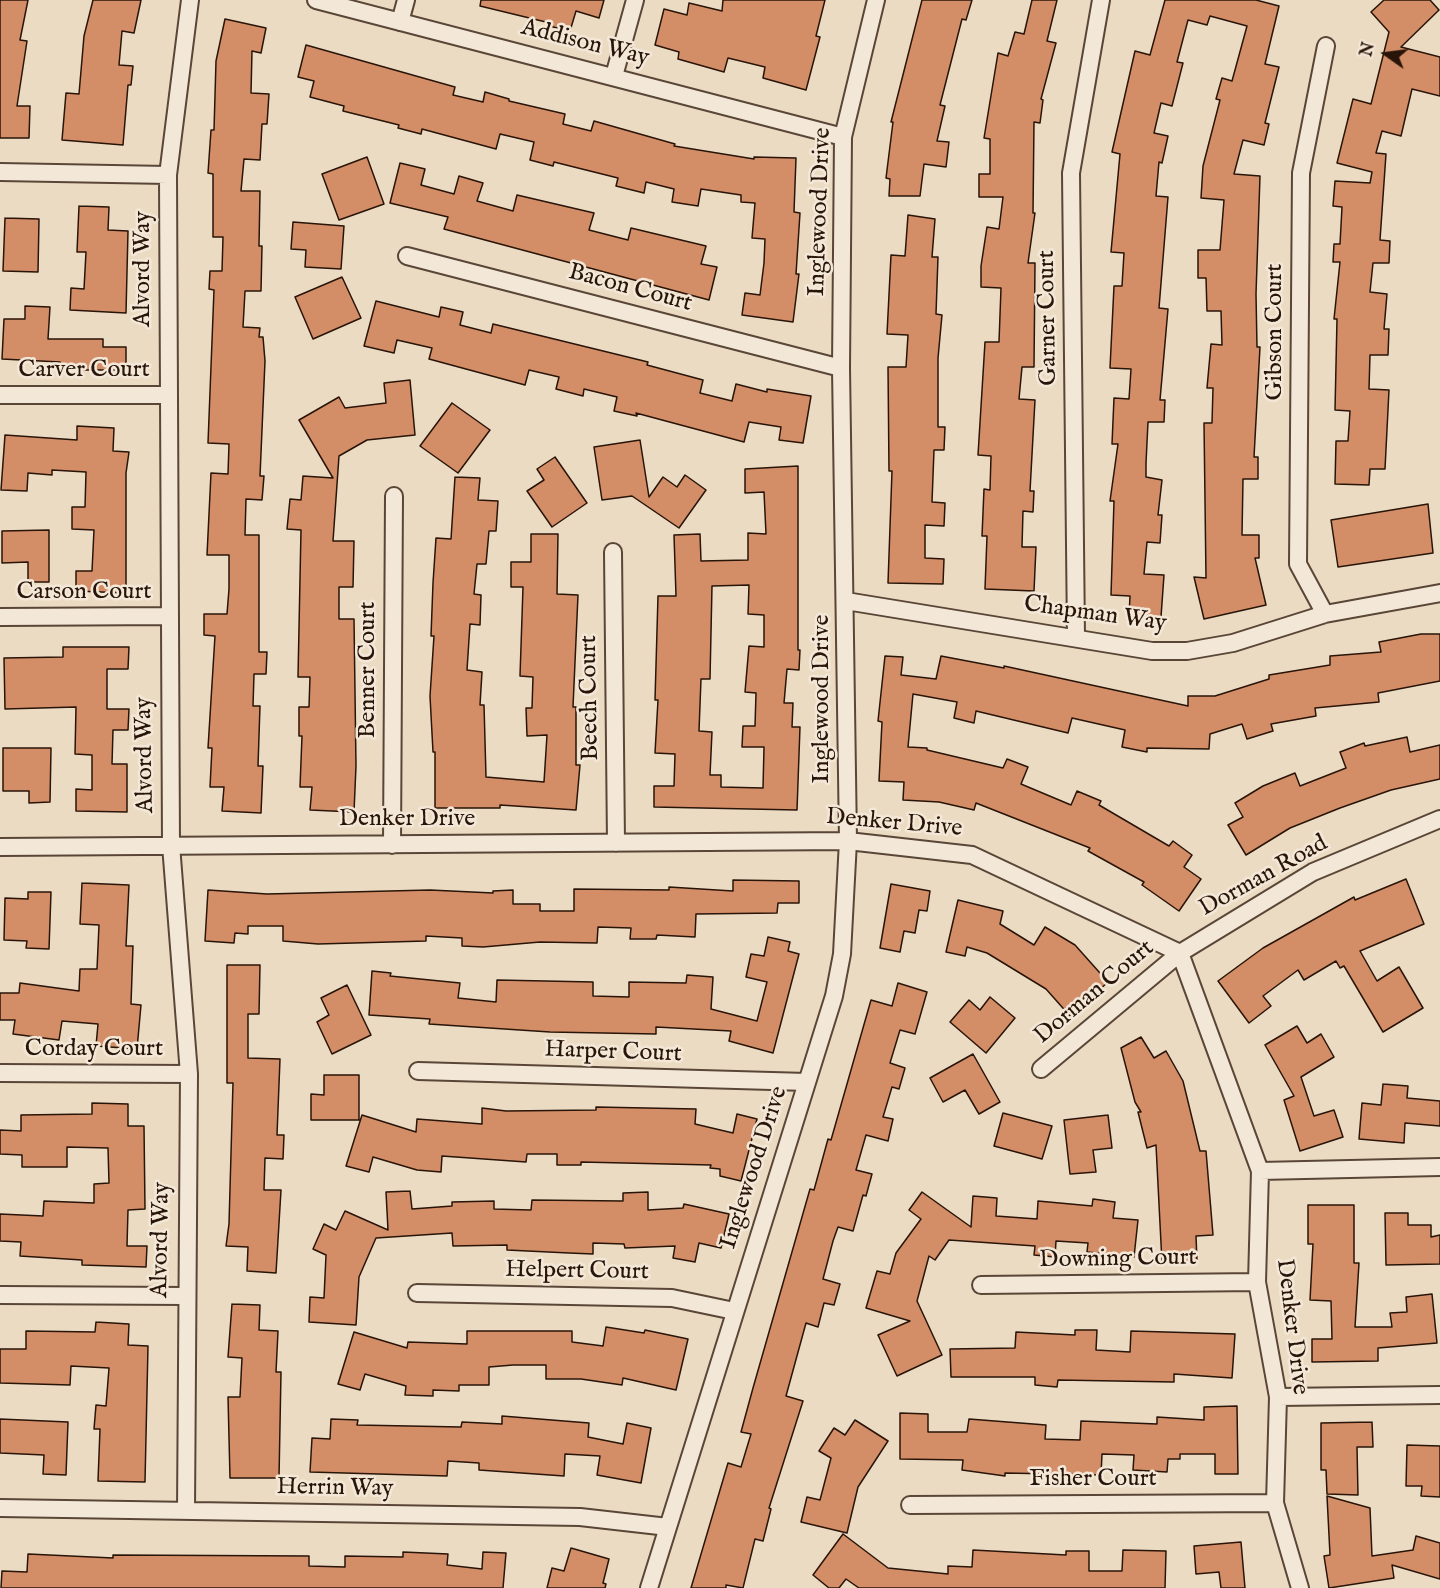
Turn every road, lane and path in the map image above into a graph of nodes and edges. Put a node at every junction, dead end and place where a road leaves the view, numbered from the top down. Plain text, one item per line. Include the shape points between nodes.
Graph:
1 (190, 0) edge
2 (316, 0) edge
3 (406, 0) edge
4 (635, 0) edge
5 (876, 0) edge
6 (1101, 0) edge
7 (400, 22) junction
8 (1326, 46) dead end
9 (614, 76) junction
10 (843, 137) junction
11 (0, 172) edge
12 (168, 175) junction
13 (407, 256) dead end
14 (841, 368) junction
15 (0, 395) edge
16 (168, 395) junction
17 (394, 496) dead end
18 (613, 552) dead end
19 (1440, 592) edge
20 (846, 601) junction
21 (1325, 614) junction
22 (169, 616) junction
23 (0, 617) edge
24 (1076, 637) junction
25 (1440, 819) edge
26 (848, 841) junction
27 (616, 843) junction
28 (171, 845) junction
29 (392, 845) junction
30 (0, 847) edge
31 (1180, 953) junction
32 (1041, 1069) dead end
33 (418, 1071) dead end
34 (0, 1073) edge
35 (189, 1074) junction
36 (807, 1082) junction
37 (1440, 1167) edge
38 (1260, 1171) junction
39 (1257, 1282) junction
40 (981, 1285) dead end
41 (417, 1293) dead end
42 (0, 1295) edge
43 (185, 1296) junction
44 (734, 1311) junction
45 (1440, 1395) edge
46 (1278, 1398) junction
47 (1275, 1503) junction
48 (910, 1505) dead end
49 (0, 1508) edge
50 (186, 1511) junction
51 (668, 1527) junction
52 (649, 1588) edge
53 (1300, 1588) edge

1 - 12 street, Alvord Way
2 - 7 street, Addison Way
3 - 7 street
4 - 9 street
5 - 10 street, Inglewood Drive
6 - 24 street, Garner Court via 1071,173
7 - 9 street, Addison Way
8 - 21 street, Gibson Court via 1301,173 1299,552 1299,564
9 - 10 street, Addison Way
10 - 14 street, Inglewood Drive
11 - 12 street
12 - 16 street, Alvord Way
13 - 14 street, Bacon Court
14 - 20 street, Inglewood Drive
15 - 16 street, Carver Court
16 - 22 street, Alvord Way
17 - 29 street, Benner Court
18 - 27 street, Beech Court
19 - 21 street, Chapman Way
20 - 24 street, Chapman Way
20 - 26 street, Inglewood Drive
21 - 24 street, Chapman Way via 1233,643 1187,651 1152,651
22 - 23 street, Carson Court
22 - 28 street, Alvord Way
25 - 31 street, Dorman Road via 1313,872
26 - 27 street, Denker Drive
26 - 31 street, Denker Drive via 972,855
26 - 36 street, Inglewood Drive via 842,954 834,996
27 - 29 street, Denker Drive
28 - 29 street, Denker Drive
28 - 30 street, Denker Drive
28 - 35 street, Alvord Way
31 - 32 street, Dorman Court
31 - 38 street, Denker Drive
33 - 36 street, Harper Court
34 - 35 street, Corday Court
35 - 43 street, Alvord Way
36 - 44 street, Inglewood Drive
37 - 38 street
38 - 39 street, Denker Drive
39 - 40 street, Downing Court
39 - 46 street, Denker Drive
41 - 44 street, Helpert Court via 672,1298
42 - 43 street
43 - 50 street, Alvord Way
44 - 51 street, Inglewood Drive
45 - 46 street
46 - 47 street, Denker Drive
47 - 48 street, Fisher Court
47 - 53 street, Denker Drive
49 - 50 street, Herrin Way
50 - 51 street, Herrin Way via 580,1517
51 - 52 street, Inglewood Drive

